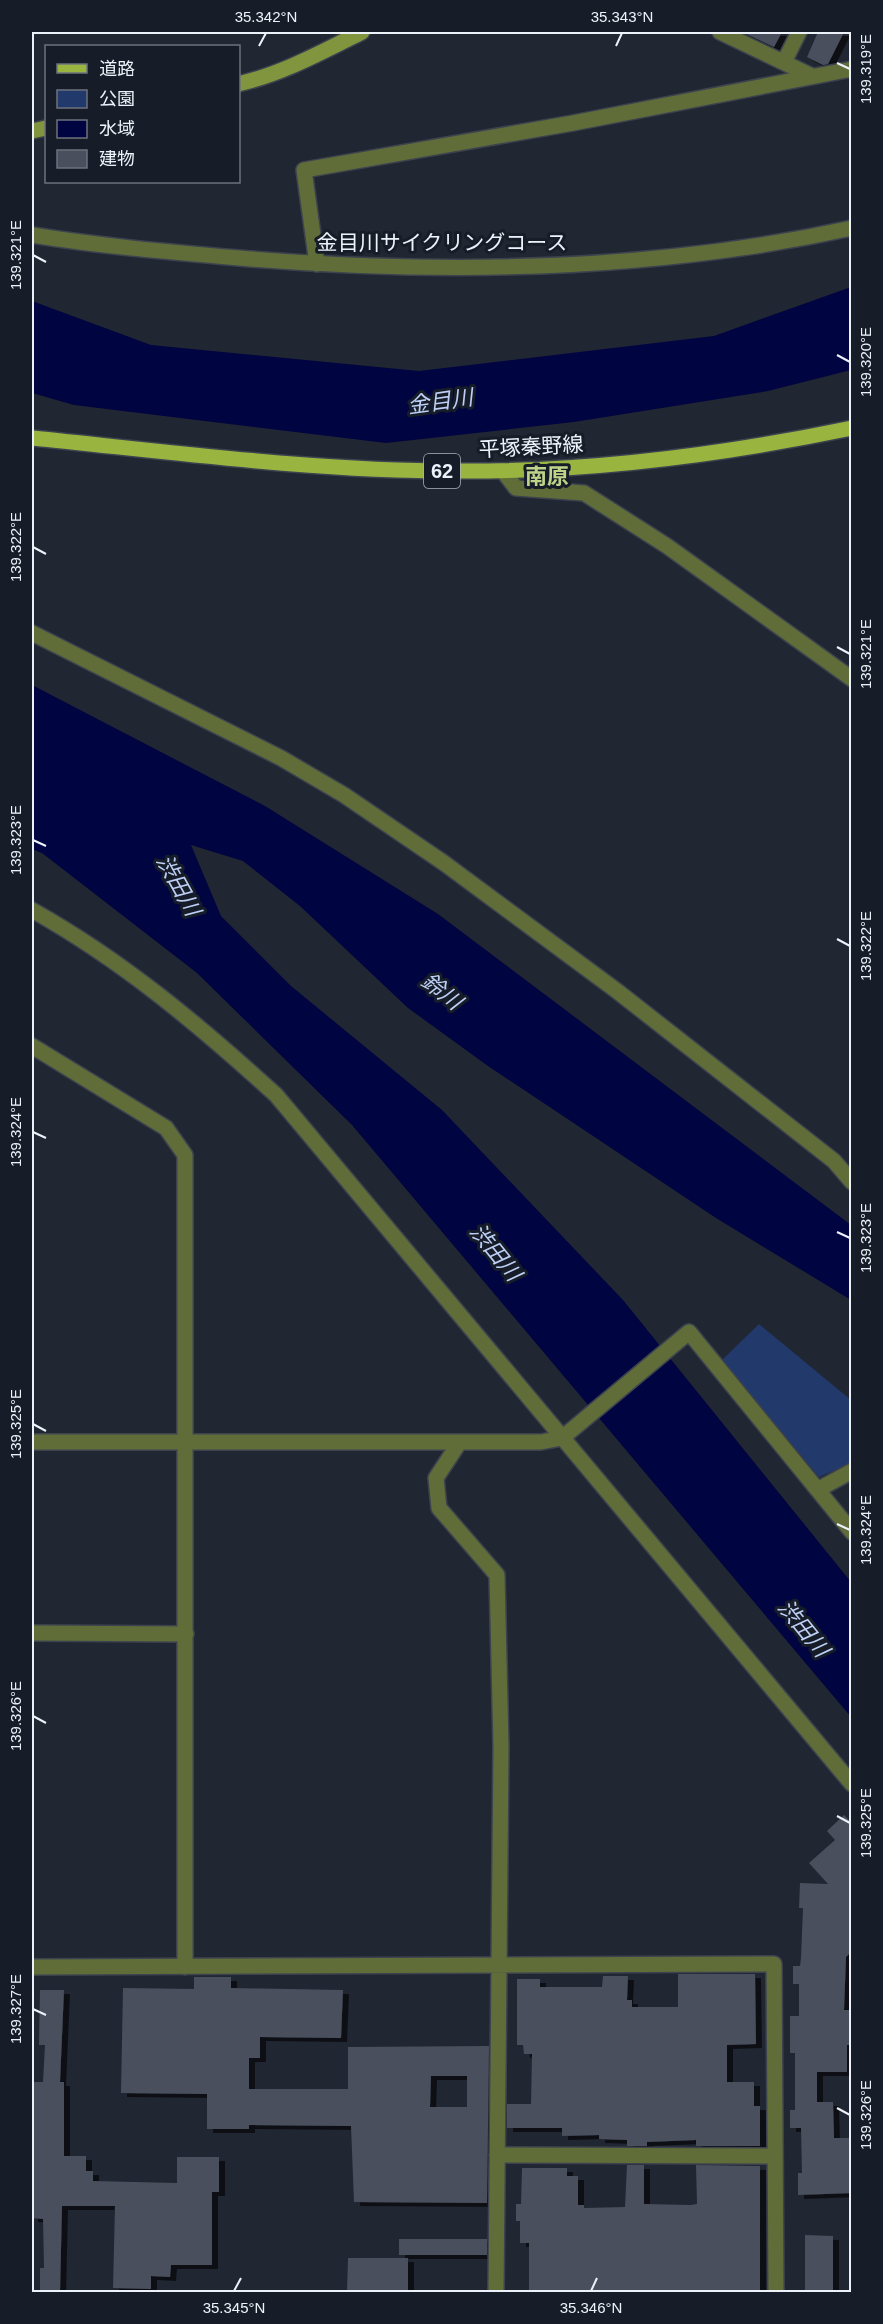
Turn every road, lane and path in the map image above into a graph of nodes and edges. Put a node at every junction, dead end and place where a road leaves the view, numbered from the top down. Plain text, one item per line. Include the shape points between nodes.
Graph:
1 (362, 32) edge
2 (720, 32) edge
3 (799, 32) edge
4 (784, 62) junction
5 (852, 69) edge
6 (812, 76) junction
7 (240, 84) edge
8 (852, 228) edge
9 (32, 235) edge
10 (317, 264) junction
11 (852, 428) edge
12 (32, 438) edge
13 (503, 471) junction
14 (32, 633) edge
15 (852, 679) edge
16 (32, 910) edge
17 (32, 1046) edge
18 (852, 1182) edge
19 (562, 1438) junction
20 (187, 1440) junction
21 (32, 1442) edge
22 (459, 1443) junction
23 (852, 1471) edge
24 (819, 1489) junction
25 (852, 1532) edge
26 (32, 1633) edge
27 (186, 1634) junction
28 (852, 1784) edge
29 (498, 1966) junction
30 (32, 1967) edge
31 (185, 1967) junction
32 (497, 2156) junction
33 (774, 2156) junction
34 (496, 2292) edge
35 (777, 2292) edge

1 - 7 street via 261,79
2 - 4 street
3 - 4 street
4 - 6 street
5 - 6 street
6 - 10 street via 304,170
8 - 10 street, 金目川サイクリングコース via 779,243 546,266
9 - 10 street, 金目川サイクリングコース via 146,250
11 - 13 main road, 平塚秦野線 / 62 via 667,458
12 - 13 main road, 平塚秦野線 / 62 via 323,465
13 - 15 street via 516,488 584,493 667,546
14 - 18 street via 281,758 344,795 444,863 617,991 834,1161
16 - 19 street via 84,939 198,1024 276,1095
17 - 20 street via 166,1128 184,1155
19 - 22 street
19 - 24 street via 688,1332
19 - 28 street
20 - 21 street
20 - 22 street
20 - 27 street
22 - 29 street via 436,1478 439,1508 497,1575 501,1747
23 - 24 street
24 - 25 street
26 - 27 street
27 - 31 street
29 - 31 street
29 - 32 street
29 - 33 street via 774,1964
30 - 31 street
32 - 33 street
32 - 34 street
33 - 35 street

